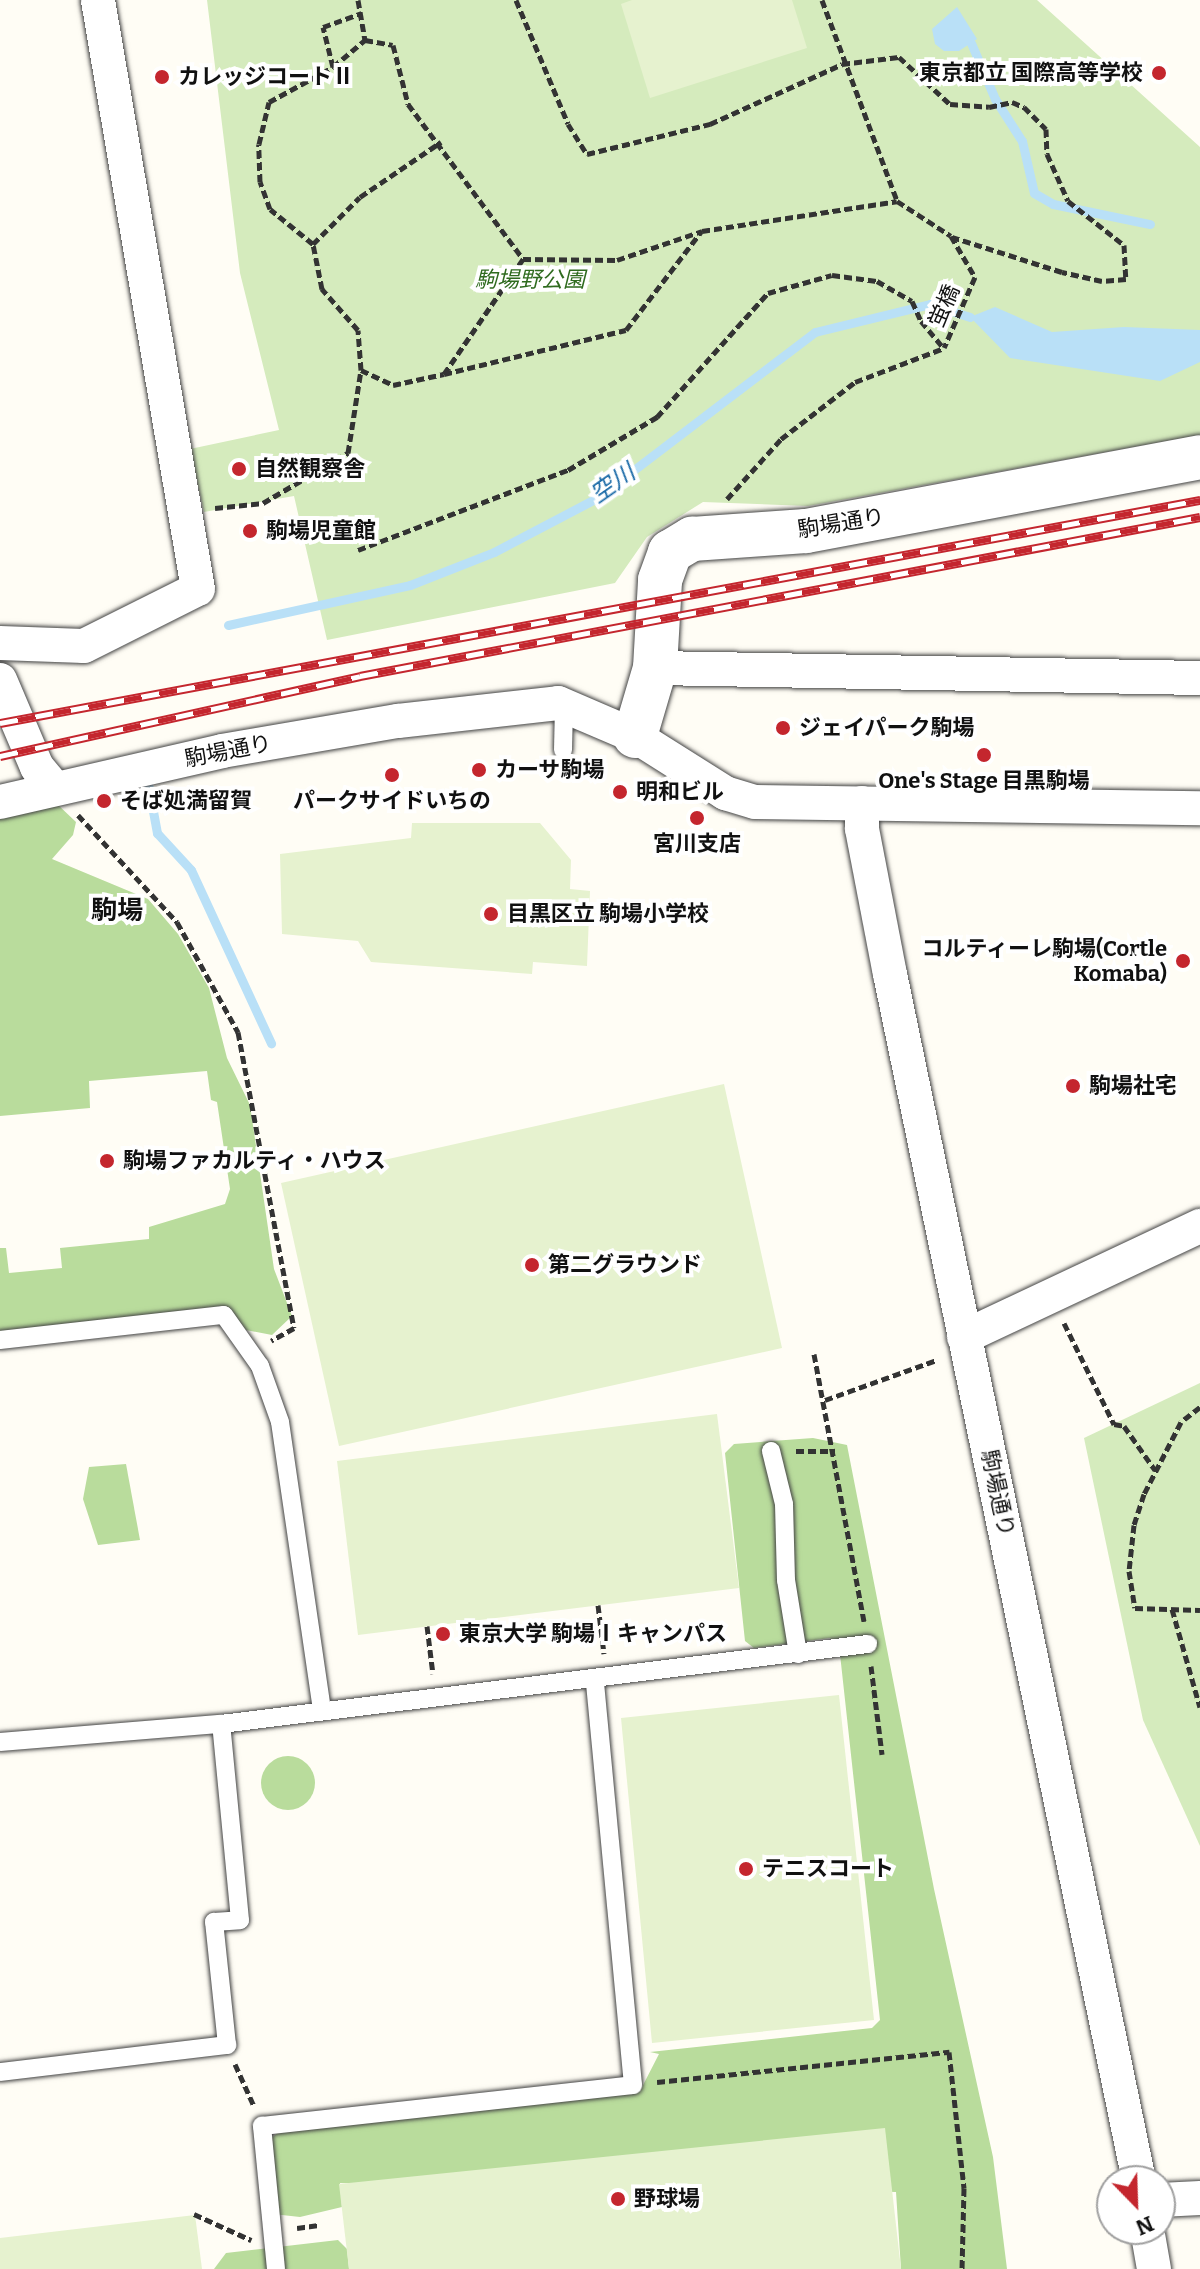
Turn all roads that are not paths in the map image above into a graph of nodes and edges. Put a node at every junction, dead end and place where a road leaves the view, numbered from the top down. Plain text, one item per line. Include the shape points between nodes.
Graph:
1 (98, 0) edge
2 (1200, 457) edge
3 (0, 643) edge
4 (655, 668) junction
5 (1200, 678) edge
6 (0, 680) edge
7 (564, 705) junction
8 (635, 736) junction
9 (563, 750) dead end
10 (61, 796) junction
11 (0, 802) edge
12 (862, 803) junction
13 (1200, 808) edge
14 (1200, 1226) edge
15 (0, 1340) edge
16 (955, 1347) junction
17 (771, 1451) road end
18 (868, 1644) road end
19 (798, 1654) junction
20 (601, 1680) junction
21 (322, 1711) junction
22 (221, 1724) junction
23 (0, 1742) edge
24 (0, 2072) edge
25 (1135, 2165) edge
26 (1200, 2198) edge
27 (1176, 2199) edge
28 (1150, 2245) edge
29 (275, 2260) edge
30 (1154, 2269) edge

1 - 3 street via 198,589 84,646
2 - 4 street, 駒場通り via 806,531 692,539 670,552 660,580
4 - 5 street
4 - 8 street
6 - 10 street via 37,767
7 - 8 street, 駒場通り
7 - 9 lane
7 - 10 street, 駒場通り via 398,721
8 - 12 street, 駒場通り via 725,793 755,802
10 - 11 street, 駒場通り
12 - 13 street, 駒場通り
12 - 16 street, 駒場通り via 862,829
14 - 16 street
15 - 21 lane via 224,1315 260,1366 280,1422
16 - 25 street, 駒場通り
17 - 19 lane via 784,1504 786,1580
18 - 19 lane
19 - 20 lane
20 - 21 lane
20 - 29 lane via 633,2085 262,2126
21 - 22 lane
22 - 23 lane
22 - 24 lane via 240,1920 214,1922 227,2045
26 - 27 street
28 - 30 street

